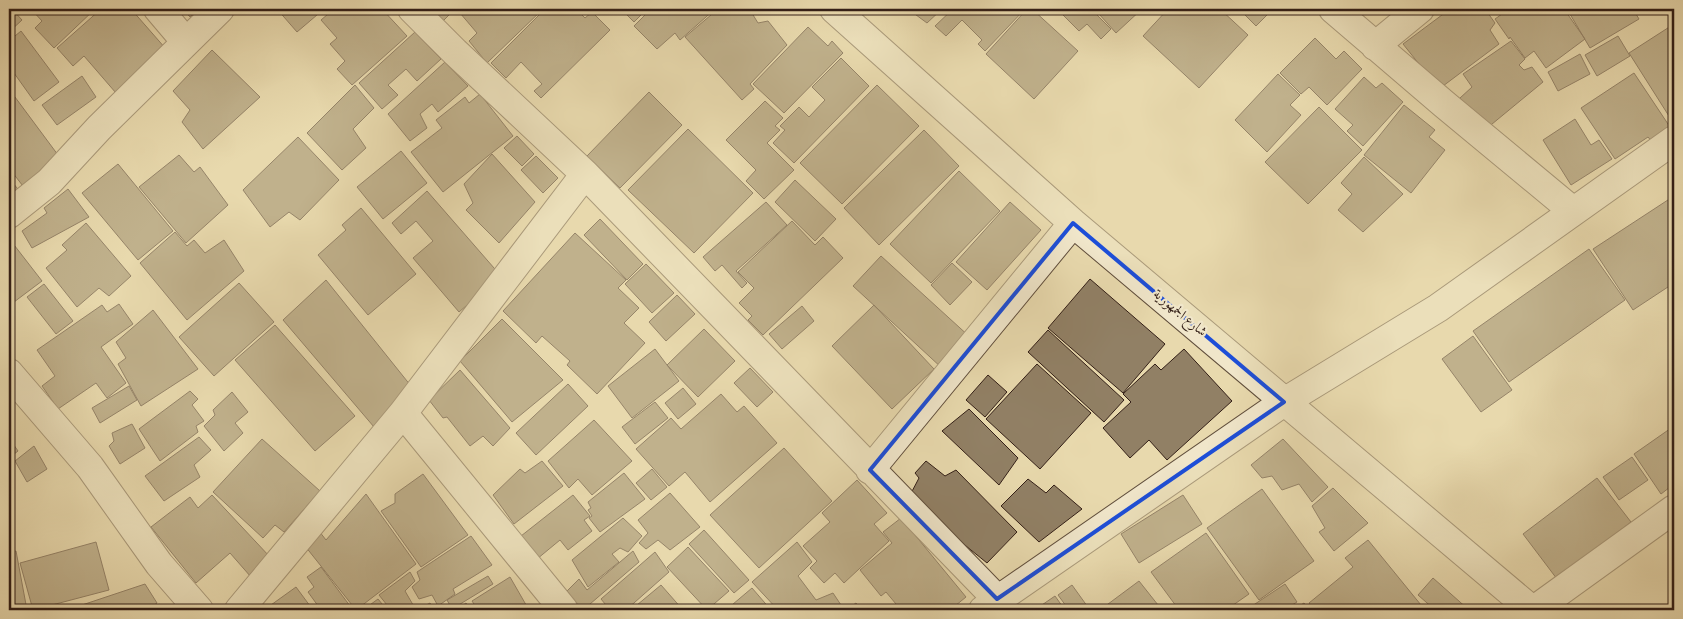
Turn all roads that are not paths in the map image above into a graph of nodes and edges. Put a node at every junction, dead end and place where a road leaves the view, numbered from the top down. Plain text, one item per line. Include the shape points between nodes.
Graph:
1 (158, 9) edge
2 (220, 9) edge
3 (412, 9) edge
4 (834, 9) edge
5 (1333, 9) edge
6 (1420, 9) edge
7 (186, 42) junction
8 (1375, 46) junction
9 (1674, 140) edge
10 (585, 174) junction
11 (1573, 211) junction
12 (9, 214) edge
13 (1072, 223) junction
14 (9, 373) edge
15 (1284, 402) junction
16 (403, 413) junction
17 (870, 470) junction
18 (1674, 509) edge
19 (990, 605) edge
20 (198, 610) edge
21 (239, 610) edge
22 (564, 610) edge
23 (1533, 610) edge

1 - 7 street
2 - 7 street
3 - 10 street
4 - 13 street, شارع الجمهورية
5 - 8 street
6 - 8 street
7 - 12 street via 49,182
8 - 11 street
9 - 11 street
10 - 16 street
10 - 17 street
11 - 15 street via 1438,308
13 - 15 street, شارع الجمهورية
13 - 17 street
14 - 20 street via 90,467 159,564
15 - 19 street
15 - 23 street, شارع الجمهورية
16 - 21 street
16 - 22 street
17 - 19 street
18 - 23 street

